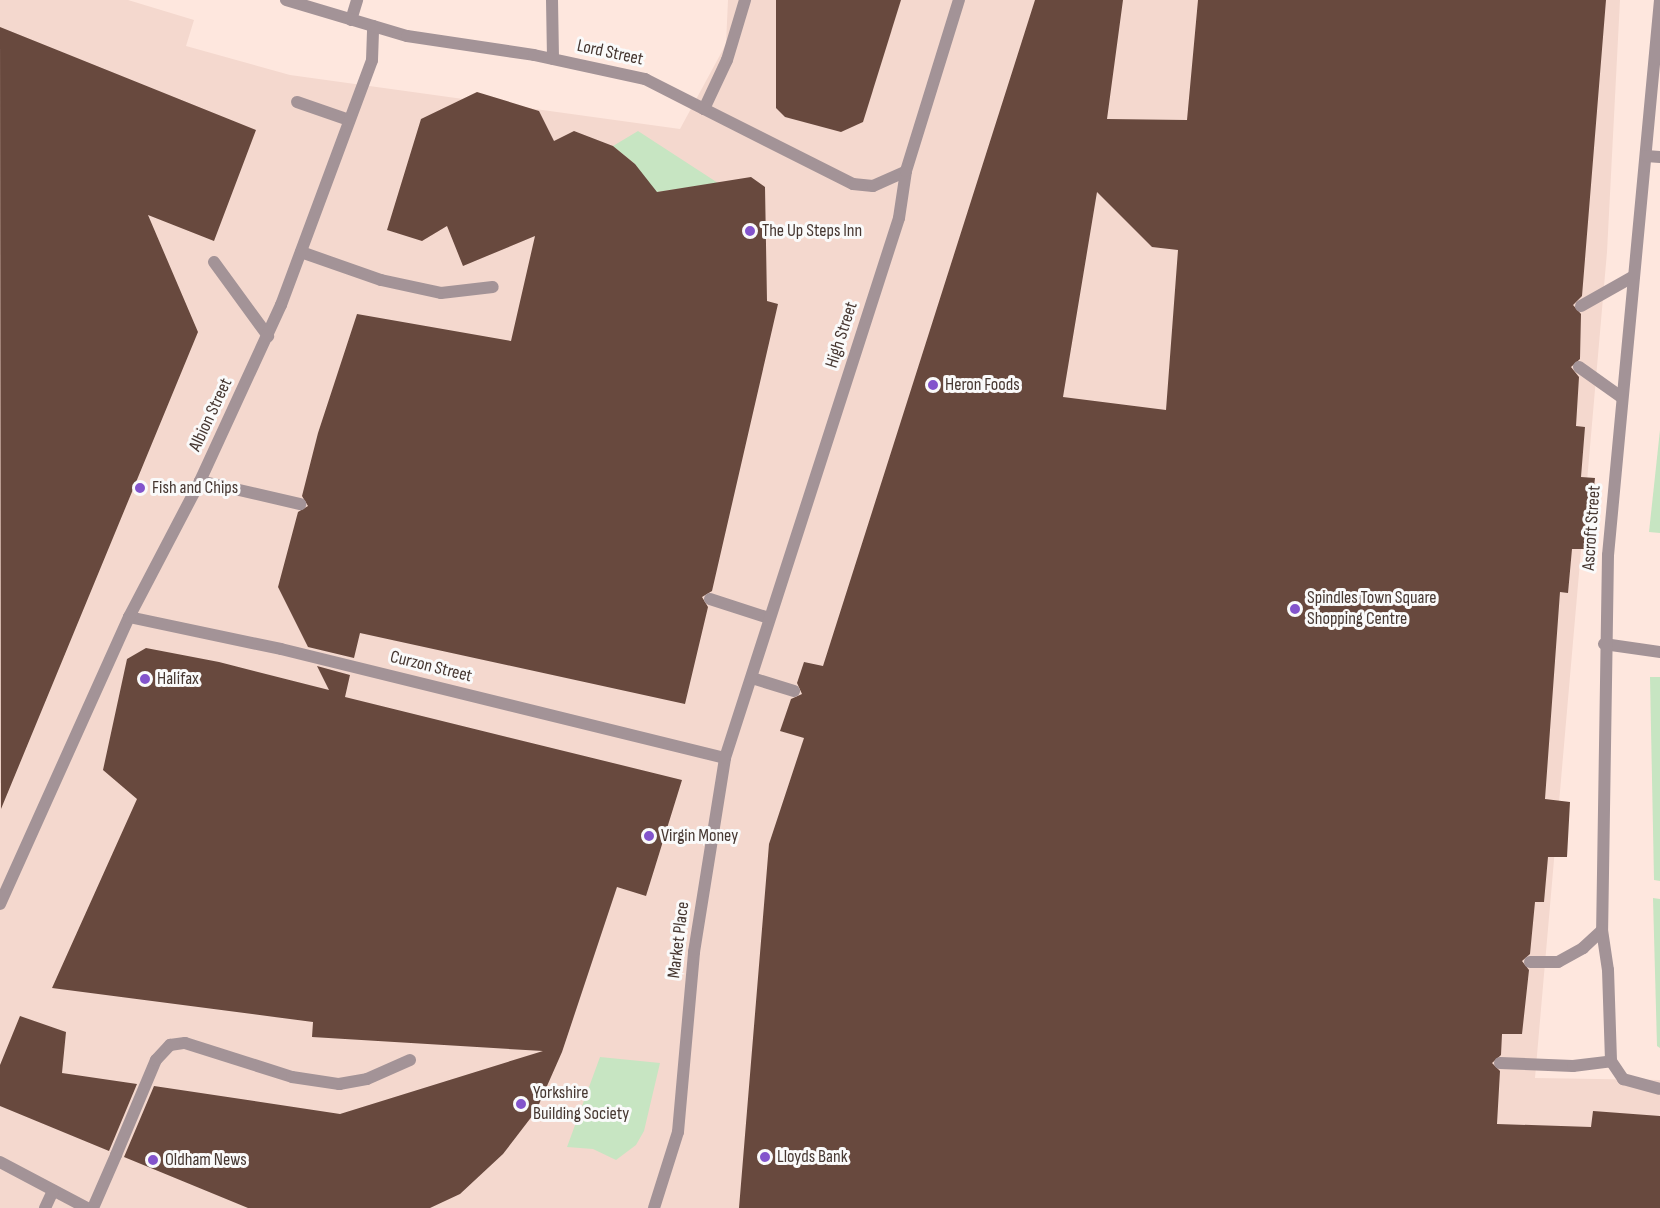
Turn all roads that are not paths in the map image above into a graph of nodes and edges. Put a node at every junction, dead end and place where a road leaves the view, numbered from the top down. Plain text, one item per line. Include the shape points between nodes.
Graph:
1 (286, 0) edge
2 (357, 0) edge
3 (552, 0) edge
4 (745, 0) edge
5 (959, 0) edge
6 (1660, 0) edge
7 (351, 20) junction
8 (373, 26) junction
9 (553, 60) junction
10 (297, 102) dead end
11 (704, 109) junction
12 (349, 120) junction
13 (1646, 156) junction
14 (1660, 157) edge
15 (906, 171) junction
16 (301, 252) junction
17 (214, 262) dead end
18 (1634, 276) junction
19 (493, 287) dead end
20 (1581, 306) dead end
21 (268, 336) junction
22 (1579, 367) dead end
23 (1621, 397) junction
24 (200, 481) junction
25 (300, 504) dead end
26 (710, 599) dead end
27 (129, 617) junction
28 (769, 618) junction
29 (1604, 644) junction
30 (1660, 652) edge
31 (752, 678) junction
32 (794, 691) dead end
33 (724, 758) junction
34 (0, 904) edge
35 (1602, 930) junction
36 (1530, 962) dead end
37 (410, 1060) dead end
38 (1611, 1061) junction
39 (1500, 1064) dead end
40 (1660, 1089) edge
41 (0, 1162) edge
42 (53, 1191) junction
43 (45, 1208) edge
44 (87, 1208) edge
45 (93, 1208) edge
46 (654, 1208) edge

1 - 7 street, Lord Street
2 - 7 street
3 - 9 street
4 - 11 street via 727,60
5 - 15 street, High Street
6 - 13 street, Ascroft Street
7 - 8 street, Lord Street
8 - 9 street, Lord Street
8 - 12 street, Albion Street via 372,60
9 - 11 street, Lord Street via 645,79
10 - 12 street
11 - 15 street, Lord Street via 853,184 873,186
12 - 16 street, Albion Street
13 - 14 street
13 - 18 street, Ascroft Street
15 - 28 street, High Street via 899,218
16 - 19 street via 381,280 441,293
16 - 21 street, Albion Street
17 - 21 street
18 - 20 street
18 - 23 street, Ascroft Street
21 - 24 street, Albion Street
22 - 23 street
23 - 29 street, Ascroft Street
24 - 25 street
24 - 27 street, Albion Street
26 - 28 street
27 - 33 street, Curzon Street via 281,649
27 - 34 street, Albion Street
28 - 31 street, High Street
29 - 30 street
29 - 35 street, Ascroft Street
31 - 32 street
31 - 33 street, Market Place
33 - 46 street, Market Place via 694,952 678,1132
35 - 36 street via 1583,948 1558,962
35 - 38 street, Ascroft Street via 1608,970
37 - 45 street via 367,1079 339,1084 292,1077 185,1043 170,1045 156,1060
38 - 39 street via 1573,1066
38 - 40 street via 1623,1079
41 - 42 street
42 - 43 street
42 - 44 street

